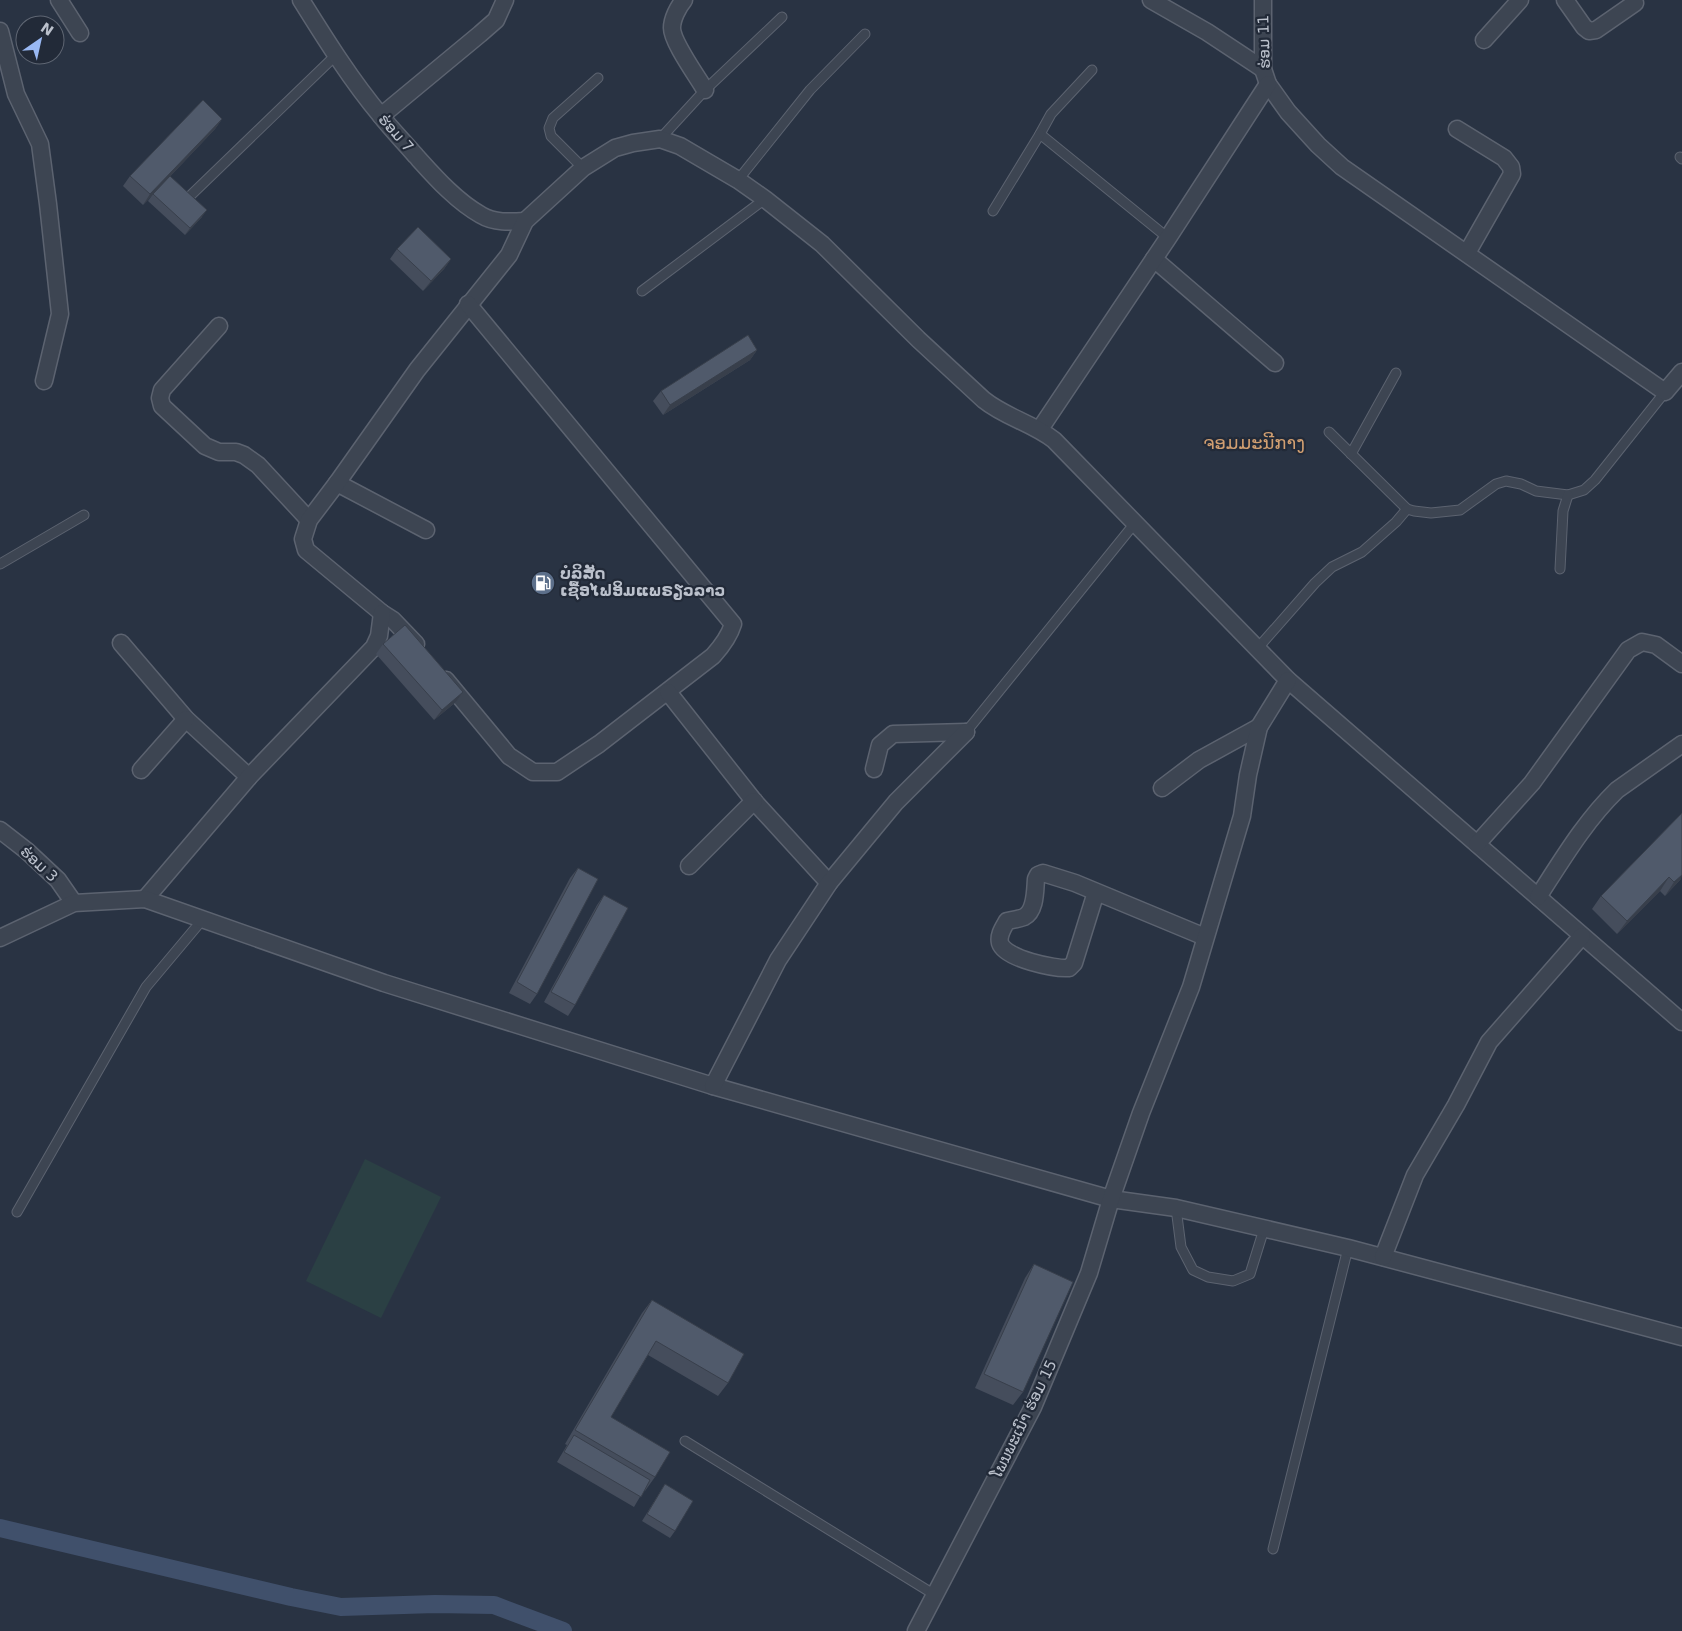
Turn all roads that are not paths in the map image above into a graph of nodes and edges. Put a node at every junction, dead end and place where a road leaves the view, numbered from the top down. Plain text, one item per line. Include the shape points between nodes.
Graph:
1 (59, 0) edge
2 (301, 0) edge
3 (505, 0) edge
4 (684, 0) edge
5 (1151, 0) edge
6 (1263, 0) edge
7 (1520, 0) edge
8 (1565, 0) edge
9 (1635, 3) dead end
10 (782, 17) dead end
11 (0, 31) edge
12 (80, 32) dead end
13 (865, 34) dead end
14 (1484, 40) dead end
15 (336, 55) junction
16 (1092, 70) dead end
17 (1266, 76) junction
18 (598, 78) dead end
19 (705, 90) junction
20 (381, 116) junction
21 (1457, 129) dead end
22 (1040, 134) junction
23 (660, 139) junction
24 (584, 168) junction
25 (738, 180) junction
26 (191, 195) edge
27 (765, 199) junction
28 (993, 211) dead end
29 (525, 221) junction
30 (1168, 238) junction
31 (1466, 252) junction
32 (1154, 259) junction
33 (642, 291) dead end
34 (468, 304) junction
35 (219, 326) dead end
36 (1275, 363) dead end
37 (1682, 372) edge
38 (1396, 373) dead end
39 (44, 381) dead end
40 (1665, 392) junction
41 (1040, 429) junction
42 (1329, 432) dead end
43 (1351, 454) junction
44 (337, 483) junction
45 (1568, 495) junction
46 (1407, 509) junction
47 (84, 515) dead end
48 (309, 520) junction
49 (1135, 523) junction
50 (426, 530) dead end
51 (0, 564) edge
52 (1560, 569) dead end
53 (382, 613) junction
54 (121, 642) dead end
55 (1257, 649) junction
56 (1682, 664) edge
57 (1288, 680) junction
58 (668, 692) junction
59 (186, 719) junction
60 (1259, 727) junction
61 (966, 732) junction
62 (1682, 744) edge
63 (874, 769) dead end
64 (141, 770) dead end
65 (249, 777) junction
66 (1162, 788) dead end
67 (754, 801) junction
68 (0, 830) edge
69 (1477, 844) junction
70 (689, 866) dead end
71 (829, 883) junction
72 (1096, 892) junction
73 (1538, 897) junction
74 (145, 899) junction
75 (74, 903) junction
76 (203, 919) junction
77 (1582, 936) junction
78 (1205, 937) junction
79 (0, 938) edge
80 (1682, 1022) edge
81 (713, 1086) junction
82 (1111, 1198) junction
83 (1176, 1208) junction
84 (17, 1212) dead end
85 (1264, 1229) junction
86 (1348, 1248) junction
87 (1383, 1257) junction
88 (1682, 1337) edge
89 (685, 1441) dead end
90 (1273, 1549) dead end
91 (935, 1595) junction
92 (916, 1631) edge

1 - 12 street
2 - 15 street, ຮ່ອມ 7
3 - 20 street via 496,20
4 - 19 street via 675,14 672,29 676,42
5 - 17 street via 1207,32
6 - 17 street, ຮ່ອມ 11
7 - 14 street
8 - 9 street via 1589,31 1596,30
10 - 19 lane
11 - 39 street via 16,94 40,144 48,204 60,314
13 - 25 lane via 810,90
15 - 20 street, ຮ່ອມ 7
15 - 26 lane
16 - 22 lane via 1051,114
17 - 30 street
17 - 31 street via 1288,112 1342,167
18 - 24 lane via 553,118 549,128 551,136
19 - 23 lane
20 - 29 street, ຮ່ອມ 7 via 436,178 471,208 493,220
21 - 31 street via 1504,158 1512,174
22 - 28 lane
22 - 30 lane
23 - 24 street via 615,148
23 - 25 street via 680,146
24 - 29 street
25 - 27 street
27 - 33 lane
27 - 41 street via 822,244 984,400
29 - 34 street via 509,254
30 - 32 street
31 - 40 street
32 - 36 street
32 - 41 street
34 - 44 street
34 - 58 street via 733,624 728,638 714,656
35 - 48 street via 162,390 162,406 205,446 219,452 236,452 251,460
37 - 40 street
38 - 43 lane
40 - 45 lane via 1595,480 1584,490
41 - 49 street
42 - 43 lane
43 - 46 lane
44 - 48 street
44 - 50 street
45 - 46 lane via 1536,491 1506,481 1496,484 1460,510 1431,514
45 - 52 lane via 1563,511
46 - 55 lane via 1362,552 1332,567 1315,582
47 - 51 lane
48 - 53 street via 303,539 306,550
49 - 55 street
49 - 61 lane
53 - 58 street via 410,636 509,756 533,772 557,772
53 - 65 street via 374,647
54 - 59 street
55 - 57 street
56 - 69 street via 1656,645 1642,642 1628,650 1532,783
57 - 60 street
57 - 69 street
58 - 67 street
59 - 64 street
59 - 65 street
60 - 66 street via 1199,760
60 - 78 street, ໂພນພະເນົາ ຮ່ອມ 15 via 1242,816
61 - 63 street via 893,734 880,745
61 - 71 street via 896,802
62 - 73 street via 1608,799
65 - 74 street
67 - 70 street
67 - 71 street
68 - 75 street, ຮ່ອມ 3 via 58,880
69 - 73 street
71 - 81 street via 778,960
72 - 72 street via 1043,873 1038,875 1030,912 1007,921 1000,935 1002,948 1014,956 1059,969 1069,968 1074,963
72 - 78 street
73 - 77 street
74 - 75 street
74 - 76 street
75 - 79 street
76 - 81 street via 384,983
76 - 84 lane via 146,987
77 - 80 street
77 - 87 street via 1489,1042 1414,1175
78 - 82 street, ໂພນພະເນົາ ຮ່ອມ 15 via 1191,987
81 - 82 street
82 - 83 street
82 - 91 street, ໂພນພະເນົາ ຮ່ອມ 15 via 1089,1273 1033,1407
83 - 85 street
83 - 85 lane via 1181,1247 1193,1270 1208,1277 1233,1281 1250,1274
85 - 86 street
86 - 87 street
86 - 90 lane
87 - 88 street
89 - 91 lane
91 - 92 street, ໂພນພະເນົາ ຮ່ອມ 15

